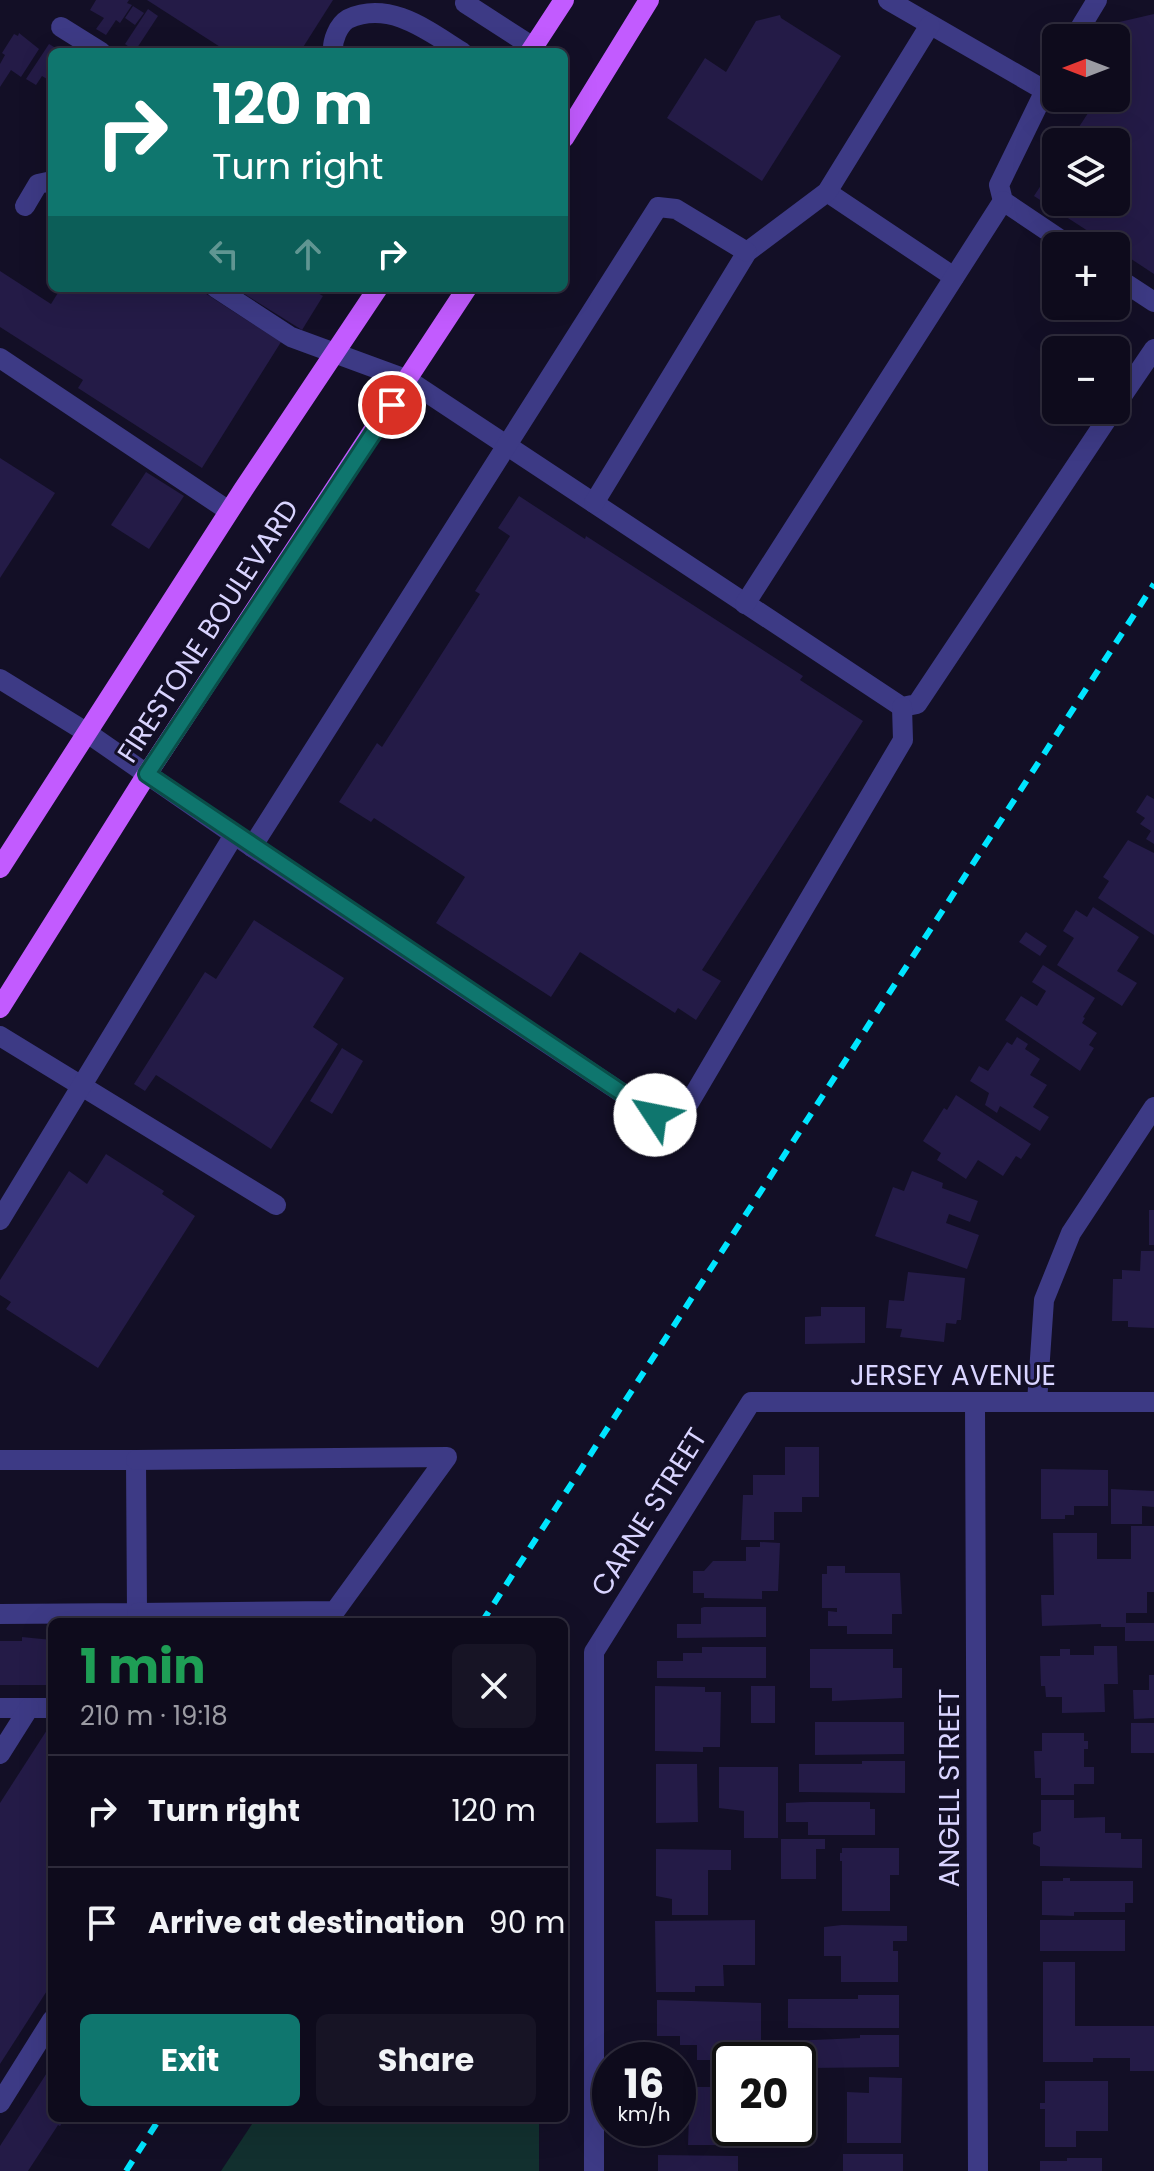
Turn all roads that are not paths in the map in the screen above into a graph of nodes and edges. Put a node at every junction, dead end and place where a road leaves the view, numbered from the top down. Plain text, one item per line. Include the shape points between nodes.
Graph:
1 (467, 0) edge
2 (564, 0) edge
3 (649, 0) edge
4 (888, 0) edge
5 (1095, 1) edge
6 (1082, 24) edge
7 (930, 25) junction
8 (61, 27) dead end
9 (95, 48) edge
10 (333, 48) edge
11 (456, 48) edge
12 (529, 48) edge
13 (533, 48) edge
14 (1042, 89) edge
15 (1042, 94) edge
16 (568, 132) edge
17 (48, 182) edge
18 (827, 192) junction
19 (1003, 201) junction
20 (25, 206) dead end
21 (1049, 232) edge
22 (747, 252) junction
23 (954, 277) junction
24 (1130, 286) edge
25 (222, 292) edge
26 (375, 292) edge
27 (464, 292) edge
28 (1154, 302) edge
29 (1154, 349) edge
30 (337, 352) junction
31 (0, 358) edge
32 (408, 380) junction
33 (1130, 384) edge
34 (1103, 424) edge
35 (508, 446) junction
36 (594, 503) junction
37 (229, 511) junction
38 (745, 604) junction
39 (0, 679) edge
40 (902, 707) junction
41 (86, 732) junction
42 (147, 774) junction
43 (234, 835) junction
44 (252, 847) junction
45 (0, 868) edge
46 (0, 1008) edge
47 (0, 1036) edge
48 (81, 1086) junction
49 (1154, 1107) edge
50 (276, 1205) dead end
51 (0, 1220) edge
52 (751, 1402) joint
53 (1037, 1402) junction
54 (1154, 1402) edge
55 (975, 1404) junction
56 (0, 1460) edge
57 (136, 1460) junction
58 (137, 1613) junction
59 (0, 1614) edge
60 (0, 1708) edge
61 (29, 1708) junction
62 (48, 1708) edge
63 (0, 1754) edge
64 (48, 2026) edge
65 (0, 2103) edge
66 (594, 2171) edge
67 (978, 2171) edge

1 - 12 street
2 - 13 main road
3 - 16 main road
4 - 7 street
5 - 6 street
7 - 14 street
7 - 18 street
8 - 9 street
10 - 11 street via 345,20 374,7 400,13
15 - 19 street via 999,185
17 - 20 street via 38,184
18 - 22 street
18 - 23 street
19 - 21 street
19 - 23 street
22 - 35 street via 676,209 658,207
22 - 36 street
23 - 38 street
24 - 28 street
25 - 30 street via 291,337
26 - 30 main road, FIRESTONE BOULEVARD
27 - 32 main road, FIRESTONE BOULEVARD
29 - 33 street
30 - 32 street
30 - 37 main road, FIRESTONE BOULEVARD
31 - 37 street
32 - 35 street
32 - 42 main road, FIRESTONE BOULEVARD
34 - 40 street via 917,704
35 - 36 street
35 - 44 street
36 - 38 street
37 - 41 main road, FIRESTONE BOULEVARD
38 - 40 street
39 - 41 street
40 - 44 street via 903,740 689,1103 655,1115
41 - 42 street
41 - 45 main road, FIRESTONE BOULEVARD
42 - 43 street
42 - 46 main road, FIRESTONE BOULEVARD
43 - 44 street
43 - 48 street
47 - 48 street
48 - 50 street
48 - 51 street
49 - 53 street via 1071,1233 1044,1300
52 - 55 street, JERSEY AVENUE
52 - 66 street, CARNE STREET via 594,1652
53 - 54 street, JERSEY AVENUE
53 - 55 street, JERSEY AVENUE
55 - 67 street, ANGELL STREET
56 - 57 street
57 - 58 street
57 - 58 street via 447,1457 335,1611
58 - 59 street
60 - 61 street
61 - 62 street
61 - 63 street
64 - 65 street

